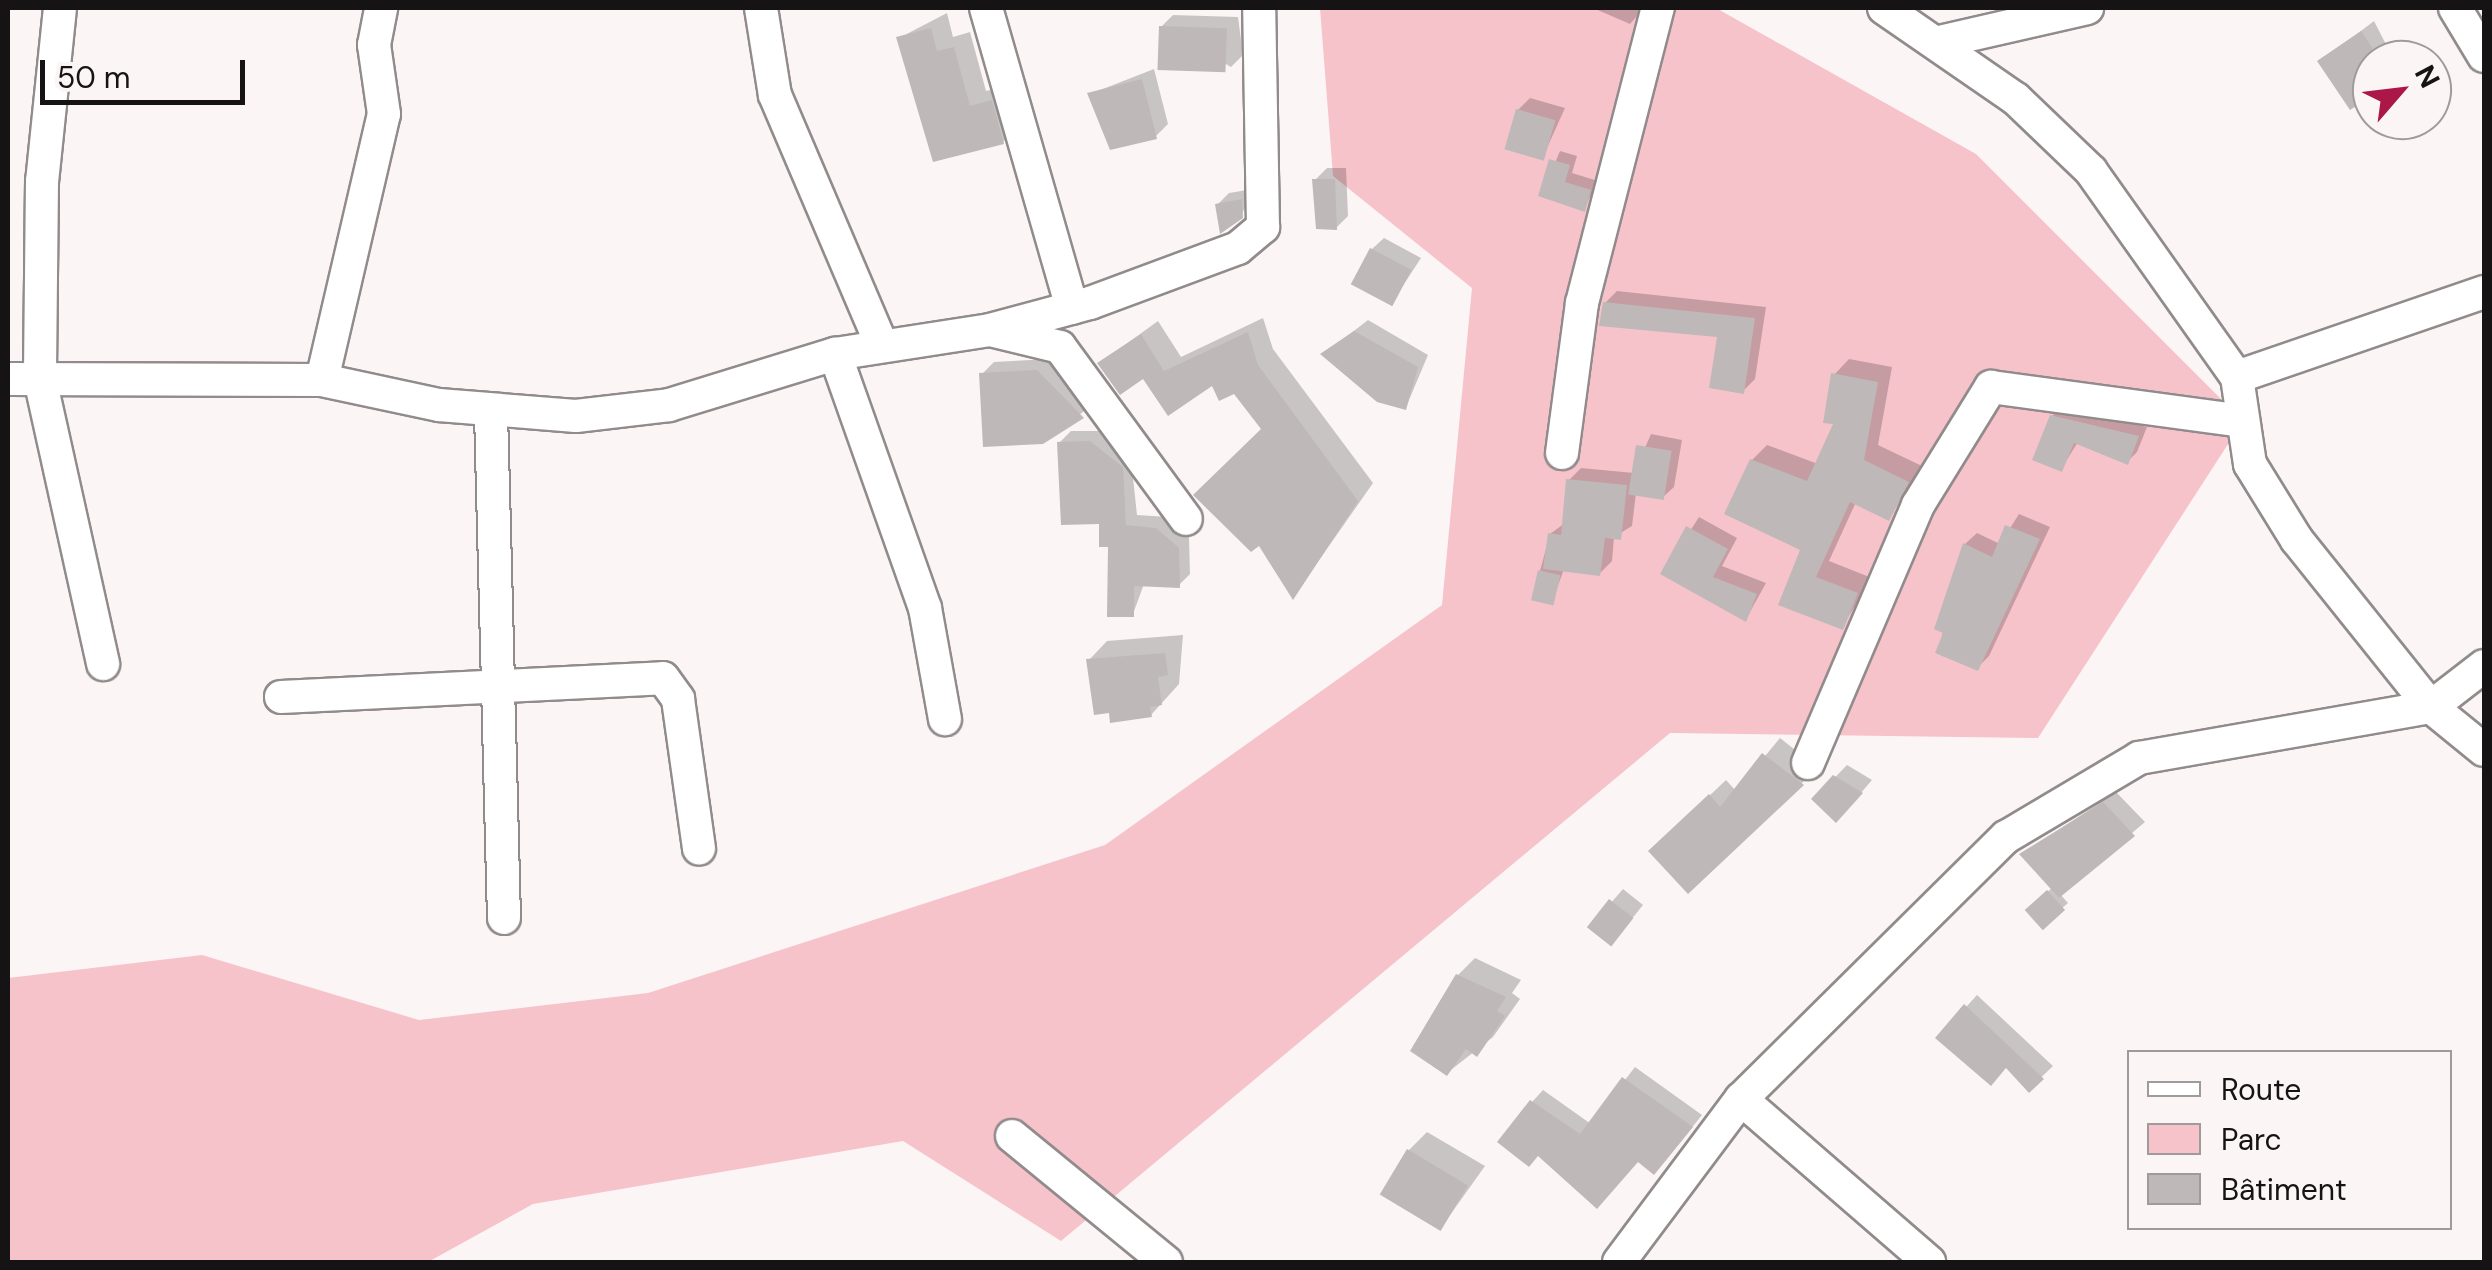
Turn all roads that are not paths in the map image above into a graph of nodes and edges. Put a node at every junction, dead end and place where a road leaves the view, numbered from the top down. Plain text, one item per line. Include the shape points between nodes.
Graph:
1 (60, 8) edge
2 (381, 8) edge
3 (761, 8) edge
4 (986, 8) edge
5 (1259, 8) edge
6 (1658, 8) edge
7 (1884, 8) edge
8 (2087, 8) edge
9 (2455, 8) edge
10 (1939, 42) junction
11 (2484, 56) edge
12 (2484, 292) edge
13 (1072, 308) junction
14 (990, 330) junction
15 (881, 342) junction
16 (834, 354) junction
17 (2237, 377) junction
18 (24, 378) edge
19 (322, 380) junction
20 (491, 412) junction
21 (2244, 421) junction
22 (1562, 453) dead end
23 (1186, 519) dead end
24 (102, 664) dead end
25 (2484, 666) edge
26 (502, 690) junction
27 (281, 697) dead end
28 (2430, 707) junction
29 (946, 720) dead end
30 (2484, 750) edge
31 (1808, 763) dead end
32 (699, 849) dead end
33 (504, 918) dead end
34 (1741, 1100) junction
35 (1012, 1136) dead end
36 (1624, 1260) edge
37 (1166, 1262) edge
38 (1929, 1262) edge

1 - 18 street
2 - 19 street via 374,45 384,114
3 - 15 street via 775,96
4 - 13 street
5 - 13 street via 1263,228 1238,248
6 - 22 street via 1582,302
7 - 10 street
8 - 10 street
9 - 11 street
10 - 17 street via 2091,171
12 - 17 street
13 - 14 street
14 - 15 street
14 - 23 street via 1060,347
15 - 16 street
16 - 20 street via 670,405 576,416
16 - 29 street via 925,608
17 - 21 street
18 - 19 street
18 - 24 street
19 - 20 street
20 - 26 street
21 - 28 street via 2250,464 2297,540
21 - 31 street via 1991,386 1918,505
25 - 28 street
26 - 27 street
26 - 32 street via 663,678 678,699
26 - 33 street
28 - 30 street
28 - 34 street via 2139,758 2070,794 2006,836
34 - 36 street
34 - 38 street
35 - 37 street

